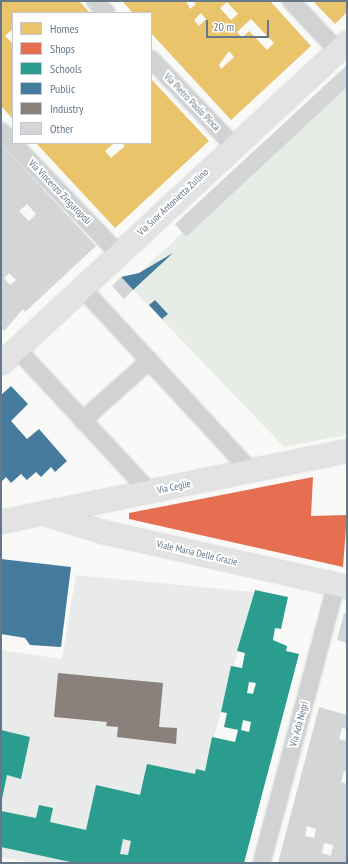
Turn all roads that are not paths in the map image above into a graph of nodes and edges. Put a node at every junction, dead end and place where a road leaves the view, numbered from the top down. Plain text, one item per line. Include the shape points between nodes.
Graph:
1 (95, 1) edge
2 (291, 1) edge
3 (105, 12) edge
4 (342, 47) edge
5 (152, 60) edge
6 (1, 131) edge
7 (12, 142) edge
8 (13, 144) edge
9 (233, 145) junction
10 (118, 253) junction
11 (82, 288) junction
12 (7, 354) edge
13 (149, 360) junction
14 (82, 420) junction
15 (347, 451) edge
16 (251, 471) junction
17 (150, 492) junction
18 (48, 515) junction
19 (1, 522) edge
20 (341, 586) edge
21 (261, 863) edge

1 - 3 street
2 - 4 street
4 - 9 main road, Via Suor Antonietta Zullino
5 - 9 street, Via Pietro Paolo Pinca
6 - 7 street, Via Vincenzo Zingaropoli
8 - 10 street, Via Vincenzo Zingaropoli
9 - 10 main road, Via Suor Antonietta Zullino
10 - 11 main road, Via Suor Antonietta Zullino
11 - 12 main road, Via Suor Antonietta Zullino
11 - 13 street
12 - 14 street
13 - 14 street
13 - 16 street
14 - 17 street
15 - 16 main road, Via Ceglie
16 - 17 main road, Via Ceglie
17 - 18 main road, Via Ceglie
18 - 19 main road, Via Ceglie
18 - 20 main road, Viale Maria Delle Grazie via 102,532
20 - 21 street, Via Ada Negri

